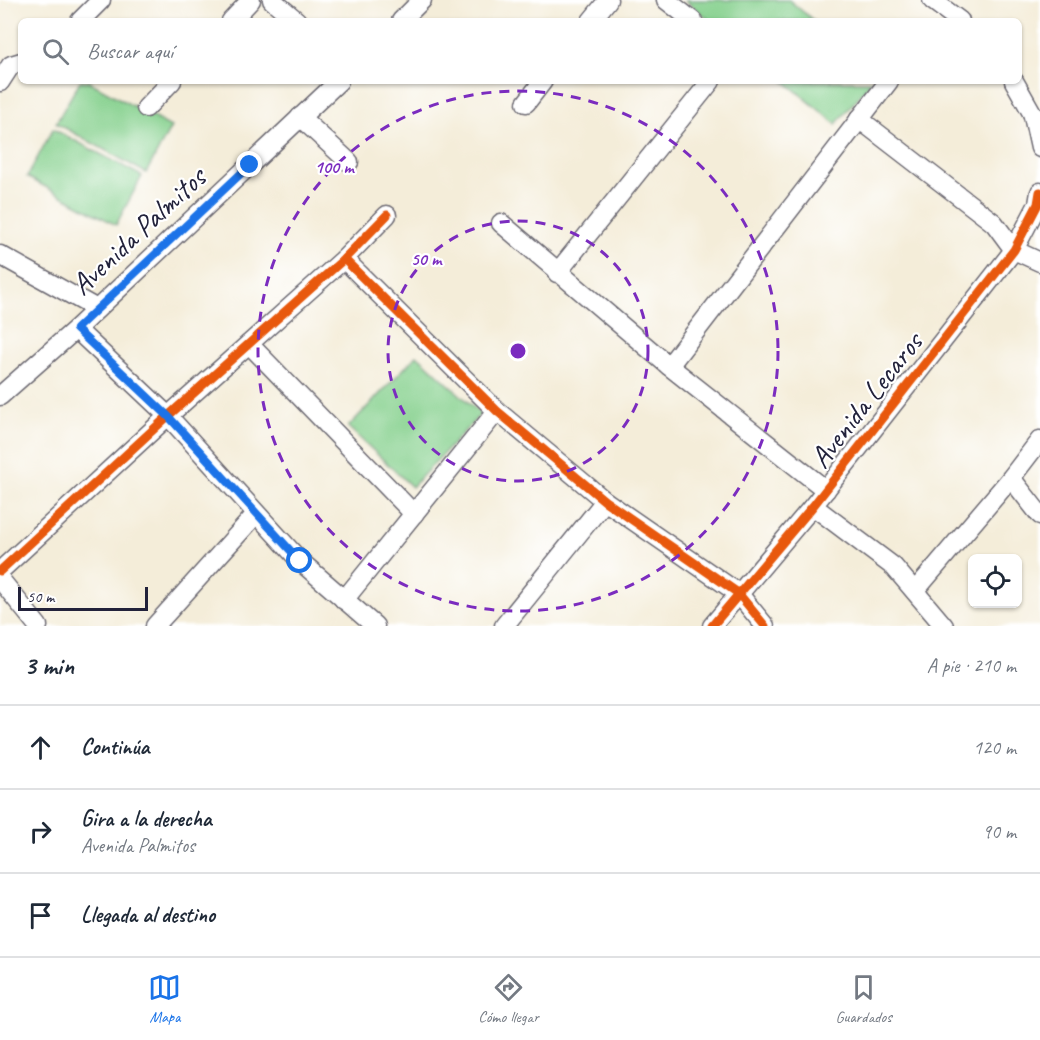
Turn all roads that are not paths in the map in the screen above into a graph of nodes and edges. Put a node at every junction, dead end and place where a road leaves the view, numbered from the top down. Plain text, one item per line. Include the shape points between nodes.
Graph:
1 (101, 0) edge
2 (251, 0) edge
3 (272, 0) edge
4 (422, 0) edge
5 (608, 0) edge
6 (666, 0) edge
7 (937, 10) edge
8 (83, 18) edge
9 (234, 18) edge
10 (293, 18) edge
11 (404, 18) edge
12 (593, 18) edge
13 (689, 18) edge
14 (954, 18) edge
15 (18, 63) edge
16 (0, 82) edge
17 (169, 84) edge
18 (336, 84) edge
19 (541, 84) edge
20 (709, 84) edge
21 (887, 84) edge
22 (1016, 84) edge
23 (526, 103) dead end
24 (146, 108) dead end
25 (300, 117) junction
26 (1038, 118) edge
27 (860, 119) junction
28 (1040, 148) edge
29 (350, 162) dead end
30 (1039, 200) edge
31 (387, 215) dead end
32 (501, 223) dead end
33 (1014, 250) junction
34 (0, 255) edge
35 (344, 259) junction
36 (1040, 262) edge
37 (557, 273) junction
38 (98, 309) junction
39 (76, 329) junction
40 (249, 344) junction
41 (669, 366) junction
42 (0, 396) edge
43 (496, 411) junction
44 (168, 416) junction
45 (1040, 440) edge
46 (1011, 478) junction
47 (826, 490) junction
48 (605, 501) junction
49 (813, 506) junction
50 (256, 514) junction
51 (414, 514) junction
52 (1040, 515) edge
53 (0, 571) edge
54 (0, 579) edge
55 (915, 591) junction
56 (738, 593) junction
57 (344, 600) junction
58 (38, 626) edge
59 (155, 626) edge
60 (375, 626) edge
61 (504, 626) edge
62 (712, 626) edge
63 (765, 626) edge
64 (944, 626) edge

1 - 8 street
2 - 9 street
3 - 10 street
4 - 11 street
5 - 12 street
6 - 13 street
7 - 14 street
15 - 16 street via 11,65
17 - 24 street
18 - 25 street, Avenida Palmitos
19 - 23 street
20 - 37 street
21 - 27 street
22 - 26 street
25 - 29 street
25 - 38 street, Avenida Palmitos
26 - 28 street
27 - 33 street via 993,224
27 - 41 street
30 - 33 street, Avenida Lecaros
31 - 35 street
32 - 37 street
33 - 36 street
33 - 47 street, Avenida Lecaros
34 - 38 street
35 - 40 street
35 - 43 street
37 - 41 street
38 - 39 street, Avenida Palmitos
39 - 42 street, Avenida Palmitos
39 - 44 street
40 - 44 street
40 - 51 street
41 - 47 street
43 - 48 street
43 - 51 street
44 - 50 street
44 - 53 street
45 - 46 street
46 - 52 street
46 - 55 street
47 - 49 street, Avenida Lecaros
48 - 56 street
48 - 61 street
49 - 55 street via 894,567
49 - 56 street, Avenida Lecaros
50 - 57 street
50 - 59 street
51 - 57 street
54 - 58 street
55 - 64 street
56 - 62 street, Avenida Lecaros
56 - 63 street
57 - 60 street

